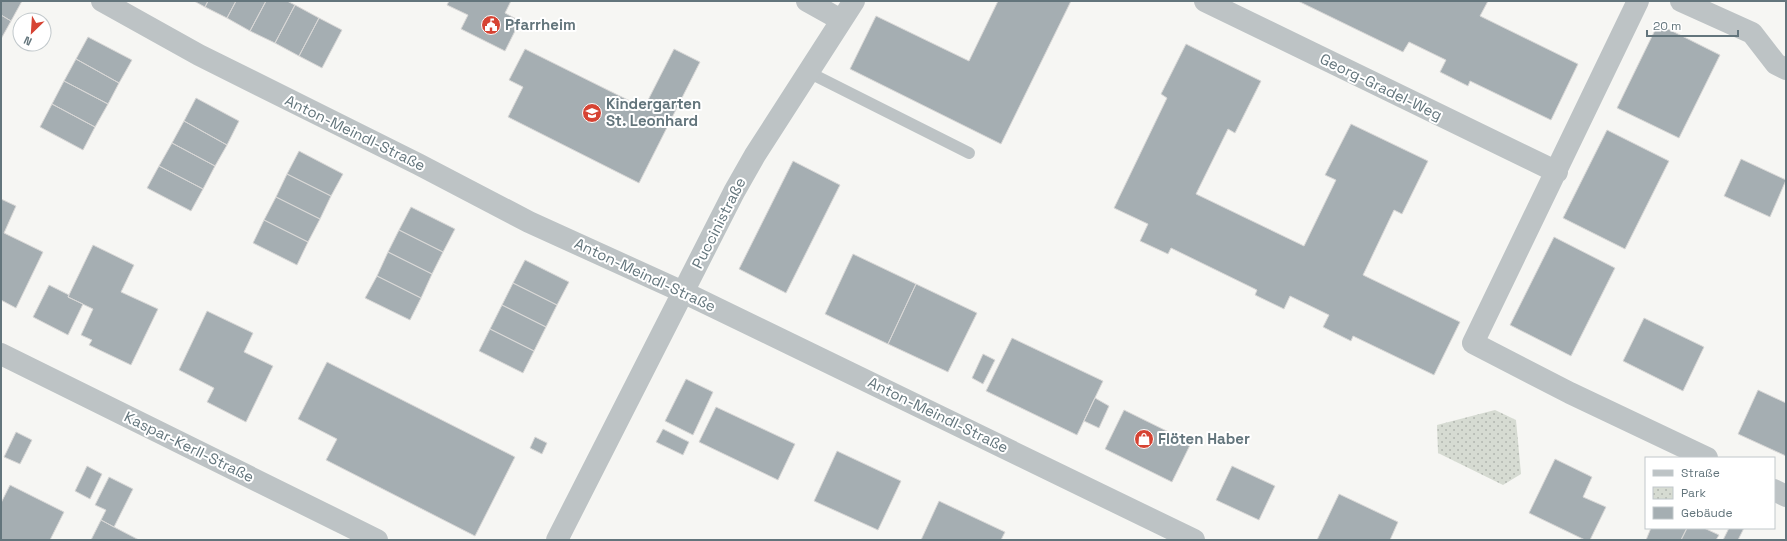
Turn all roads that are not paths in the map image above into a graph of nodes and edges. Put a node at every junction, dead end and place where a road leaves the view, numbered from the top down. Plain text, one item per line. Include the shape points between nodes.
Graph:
1 (102, 1) edge
2 (807, 1) edge
3 (854, 1) edge
4 (1205, 1) edge
5 (1638, 1) edge
6 (1681, 1) edge
7 (841, 20) junction
8 (1781, 67) edge
9 (808, 72) junction
10 (969, 154) dead end
11 (1557, 172) junction
12 (683, 292) junction
13 (1, 354) edge
14 (1705, 457) edge
15 (1775, 490) edge
16 (1786, 496) edge
17 (377, 540) edge
18 (557, 540) edge
19 (1194, 540) edge

1 - 12 street, Anton-Meindl-Straße via 199,55 529,222
2 - 7 street
3 - 7 street, Puccinistraße
4 - 11 street, Georg-Gradel-Weg
5 - 11 street
6 - 8 street via 1752,33
7 - 9 street, Puccinistraße
9 - 10 lane
9 - 12 street, Puccinistraße via 737,186
11 - 14 street via 1474,343
12 - 18 street, Puccinistraße
12 - 19 street, Anton-Meindl-Straße
13 - 17 street, Kaspar-Kerll-Straße
15 - 16 street

